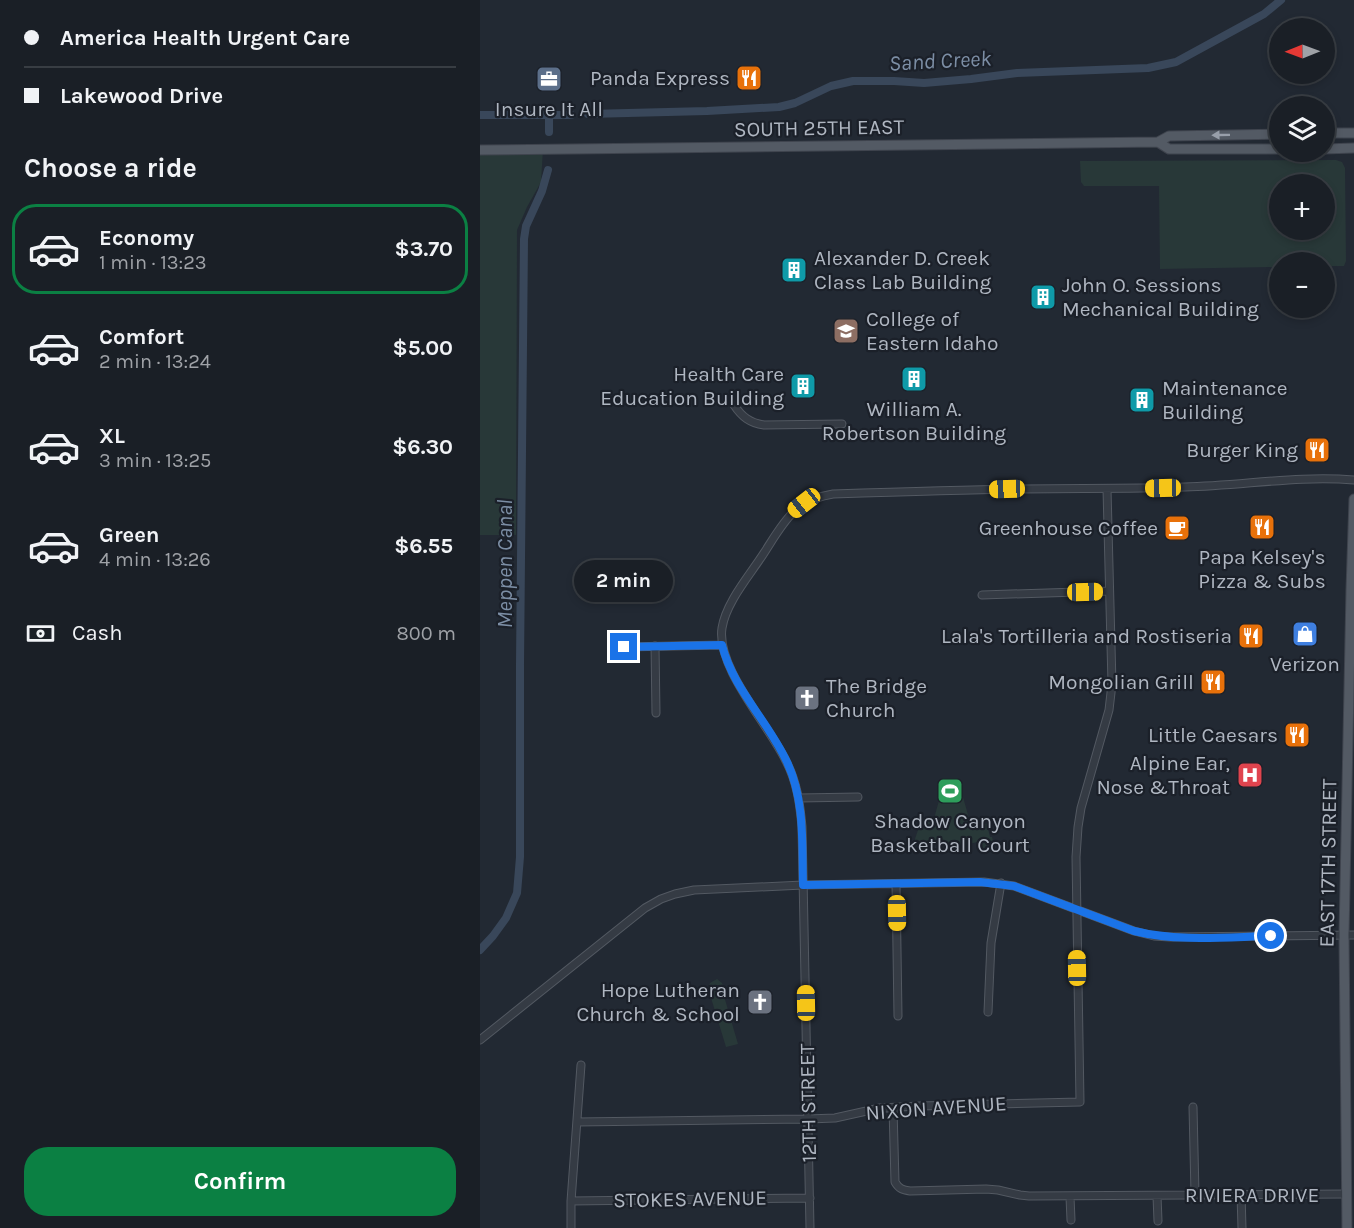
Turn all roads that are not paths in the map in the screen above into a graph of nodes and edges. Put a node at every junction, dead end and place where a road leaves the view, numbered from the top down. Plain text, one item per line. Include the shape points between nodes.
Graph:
1 (1335, 133) edge
2 (1354, 133) edge
3 (1269, 134) edge
4 (1158, 142) junction
5 (1354, 148) edge
6 (1269, 149) edge
7 (1335, 149) edge
8 (480, 150) edge
9 (734, 405) dead end
10 (842, 424) dead end
11 (1354, 480) edge
12 (1107, 489) junction
13 (1354, 499) edge
14 (1109, 591) junction
15 (982, 595) dead end
16 (722, 645) junction
17 (655, 646) junction
18 (624, 647) dead end
19 (1351, 702) edge
20 (656, 713) dead end
21 (858, 797) dead end
22 (799, 798) junction
23 (1001, 883) junction
24 (896, 884) junction
25 (803, 885) junction
26 (1076, 910) junction
27 (1349, 935) edge
28 (988, 1012) dead end
29 (898, 1016) dead end
30 (480, 1040) edge
31 (581, 1065) dead end
32 (1193, 1107) dead end
33 (893, 1108) junction
34 (808, 1119) junction
35 (577, 1122) junction
36 (1195, 1194) junction
37 (1241, 1194) junction
38 (1347, 1194) junction
39 (1157, 1196) junction
40 (1070, 1197) junction
41 (810, 1198) junction
42 (571, 1201) junction
43 (1071, 1220) dead end
44 (1158, 1221) dead end
45 (571, 1228) edge
46 (810, 1228) edge
47 (1242, 1228) edge
48 (1347, 1228) edge

1 - 2 main road
3 -> 4 main road, SOUTH 25TH EAST via 1169,136
4 - 6 main road, SOUTH 25TH EAST via 1169,149
4 - 8 main road, SOUTH 25TH EAST
5 - 7 main road
9 - 10 street via 742,417 756,424
11 - 12 street via 1293,479 1227,486
12 - 14 street
12 - 16 street via 821,496 794,511 739,590 726,614
13 - 19 main road, EAST 17TH STREET
14 - 15 street
14 - 26 street via 1110,701 1081,808
16 - 17 street
16 - 22 street, 12TH STREET via 730,669 787,762
17 - 18 street
17 - 20 street
19 - 27 main road, EAST 17TH STREET
21 - 22 street
22 - 25 street, 12TH STREET
23 - 24 street
23 - 26 street
23 - 28 street via 991,942
24 - 25 street
24 - 29 street
25 - 30 street via 694,890 661,899
25 - 34 street, 12TH STREET
26 - 27 street via 1154,936
26 - 33 street, NIXON AVENUE via 1080,1102
27 - 38 main road, EAST 17TH STREET
31 - 35 street
32 - 36 street
33 - 34 street, NIXON AVENUE
33 - 40 street, RIVIERA DRIVE via 897,1187 986,1188 1020,1196
34 - 35 street, NIXON AVENUE
34 - 41 street, 12TH STREET
35 - 42 street
36 - 37 street, RIVIERA DRIVE
36 - 39 street, RIVIERA DRIVE
37 - 38 street, RIVIERA DRIVE
37 - 47 street
38 - 48 main road, EAST 17TH STREET
39 - 40 street, RIVIERA DRIVE
39 - 44 street, RIVIERA DRIVE
40 - 43 street
41 - 42 street, STOKES AVENUE
41 - 46 street, 12TH STREET
42 - 45 street

